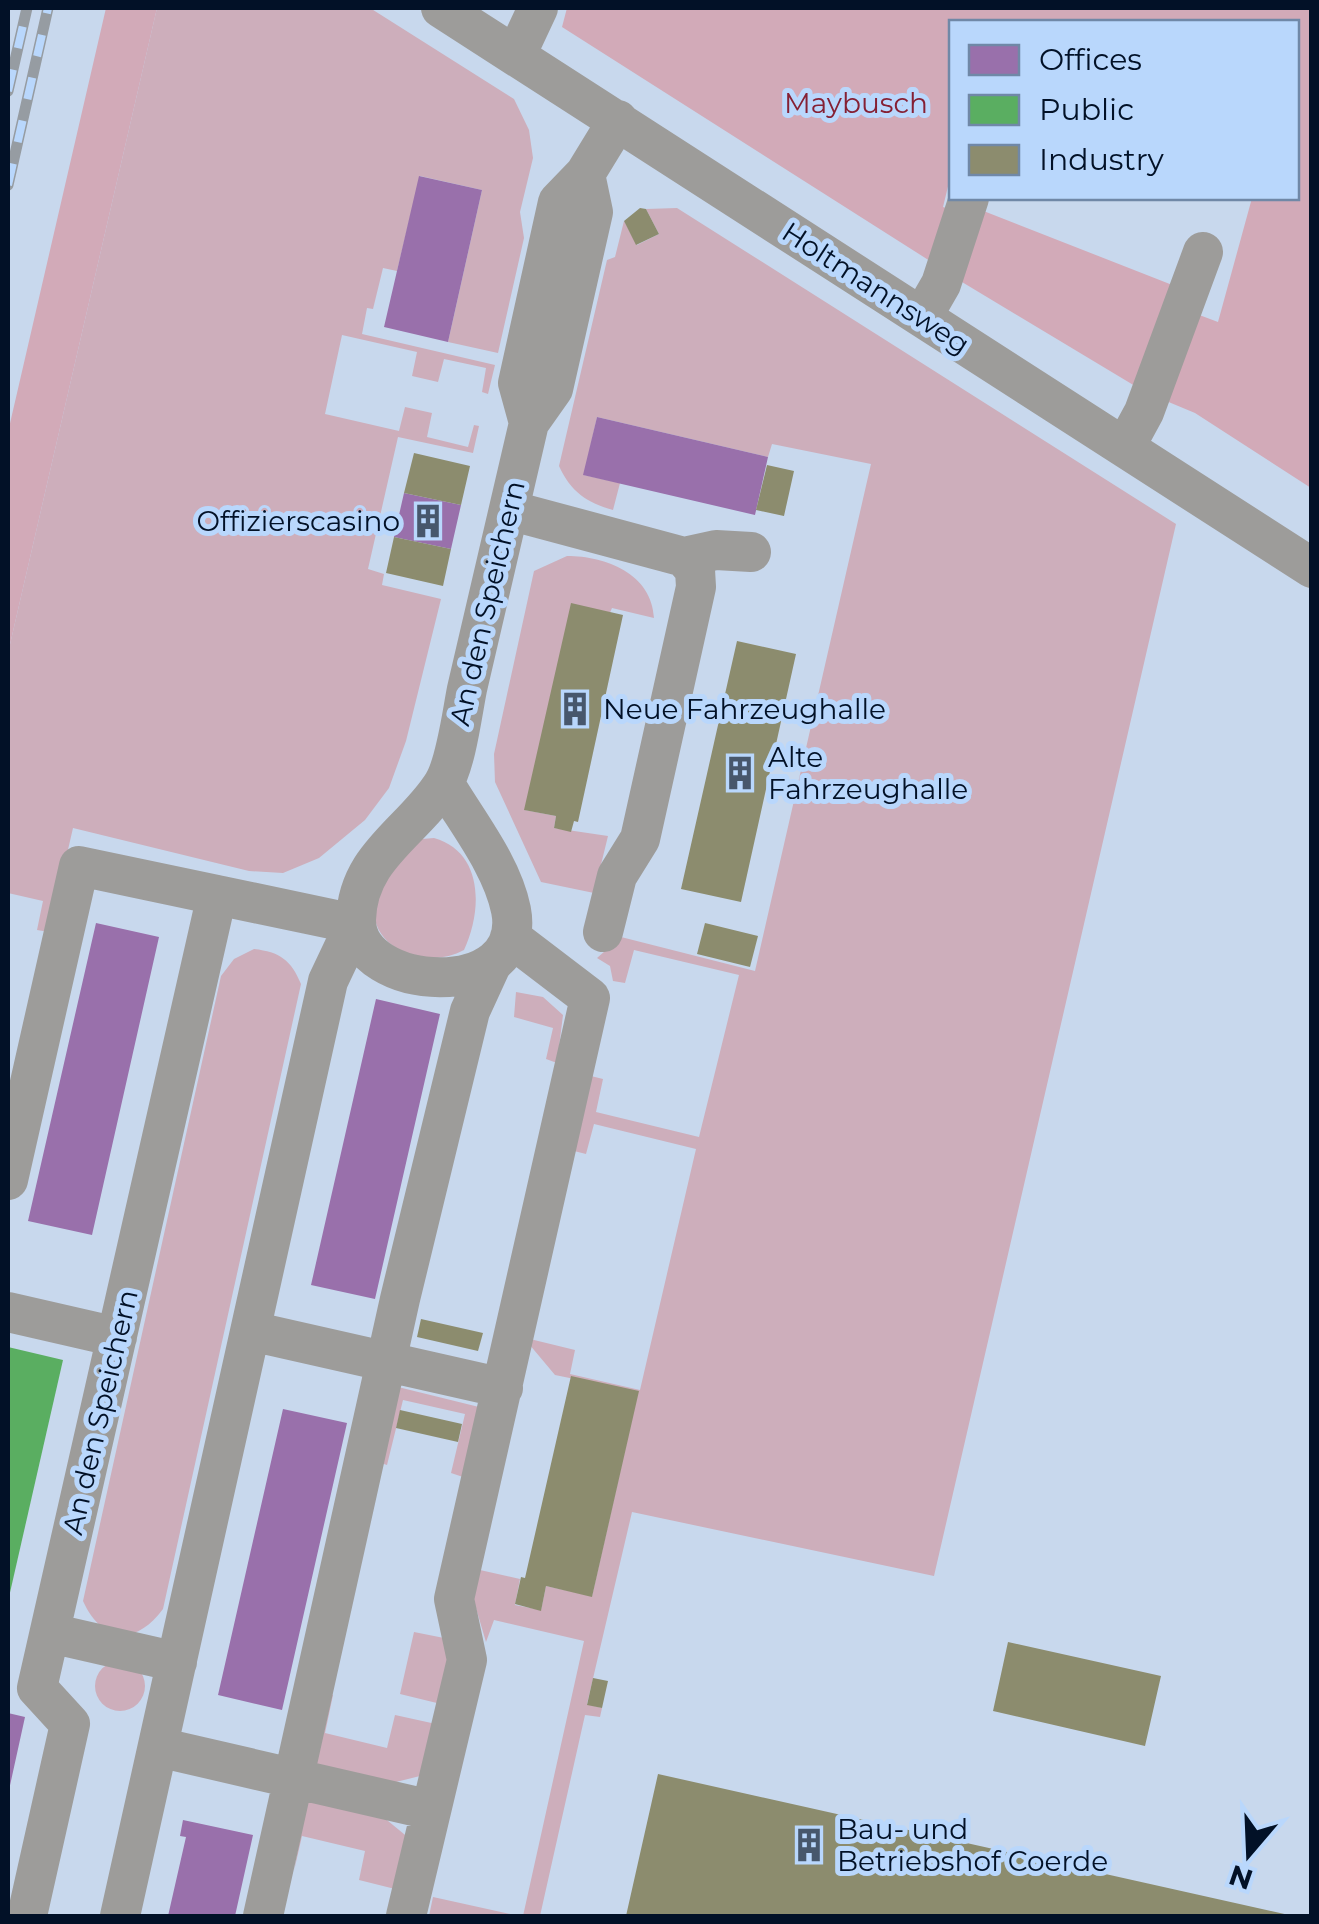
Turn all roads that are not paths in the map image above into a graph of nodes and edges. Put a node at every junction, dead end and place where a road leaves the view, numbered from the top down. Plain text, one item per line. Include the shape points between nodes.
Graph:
1 (441, 8) edge
2 (538, 8) edge
3 (516, 55) junction
4 (618, 120) junction
5 (967, 200) edge
6 (1204, 252) dead end
7 (922, 317) junction
8 (1125, 447) junction
9 (509, 510) junction
10 (751, 552) dead end
11 (684, 556) junction
12 (1312, 568) edge
13 (444, 783) junction
14 (218, 895) junction
15 (355, 924) junction
16 (603, 932) dead end
17 (501, 950) junction
18 (8, 1180) edge
19 (8, 1312) edge
20 (251, 1331) junction
21 (117, 1338) junction
22 (386, 1361) junction
23 (503, 1388) junction
24 (50, 1634) junction
25 (177, 1662) junction
26 (22, 1685) edge
27 (158, 1747) junction
28 (294, 1778) junction
29 (431, 1810) junction
30 (26, 1916) edge
31 (120, 1916) edge
32 (264, 1916) edge
33 (406, 1916) edge

1 - 3 street, Holtmannsweg
2 - 3 street
3 - 4 street, Holtmannsweg
4 - 7 street, Holtmannsweg
4 - 9 street, An den Speichern via 586,174 558,202 518,383 529,423
5 - 7 street via 941,284
6 - 8 street
7 - 8 street, Holtmannsweg
8 - 12 street, Holtmannsweg
9 - 11 street
9 - 13 street, An den Speichern
10 - 11 street
11 - 16 street via 696,570 696,587 640,839 617,876
13 - 15 street, An den Speichern via 362,881
13 - 17 street via 500,877 512,912
14 - 15 street
14 - 18 street via 80,866
14 - 21 street, An den Speichern
15 - 17 street via 369,953 437,979 467,976
15 - 20 street, An den Speichern via 328,981
17 - 22 street via 470,1011
17 - 23 street via 590,998
19 - 21 street
20 - 22 street
20 - 25 street, An den Speichern
21 - 24 street, An den Speichern
22 - 23 street
22 - 28 street
23 - 29 street via 454,1599 467,1660
24 - 25 street
24 - 26 street, An den Speichern
25 - 27 street, An den Speichern
26 - 30 street, An den Speichern via 70,1724
27 - 28 street
27 - 31 street, An den Speichern
28 - 29 street
28 - 32 street
29 - 33 street

